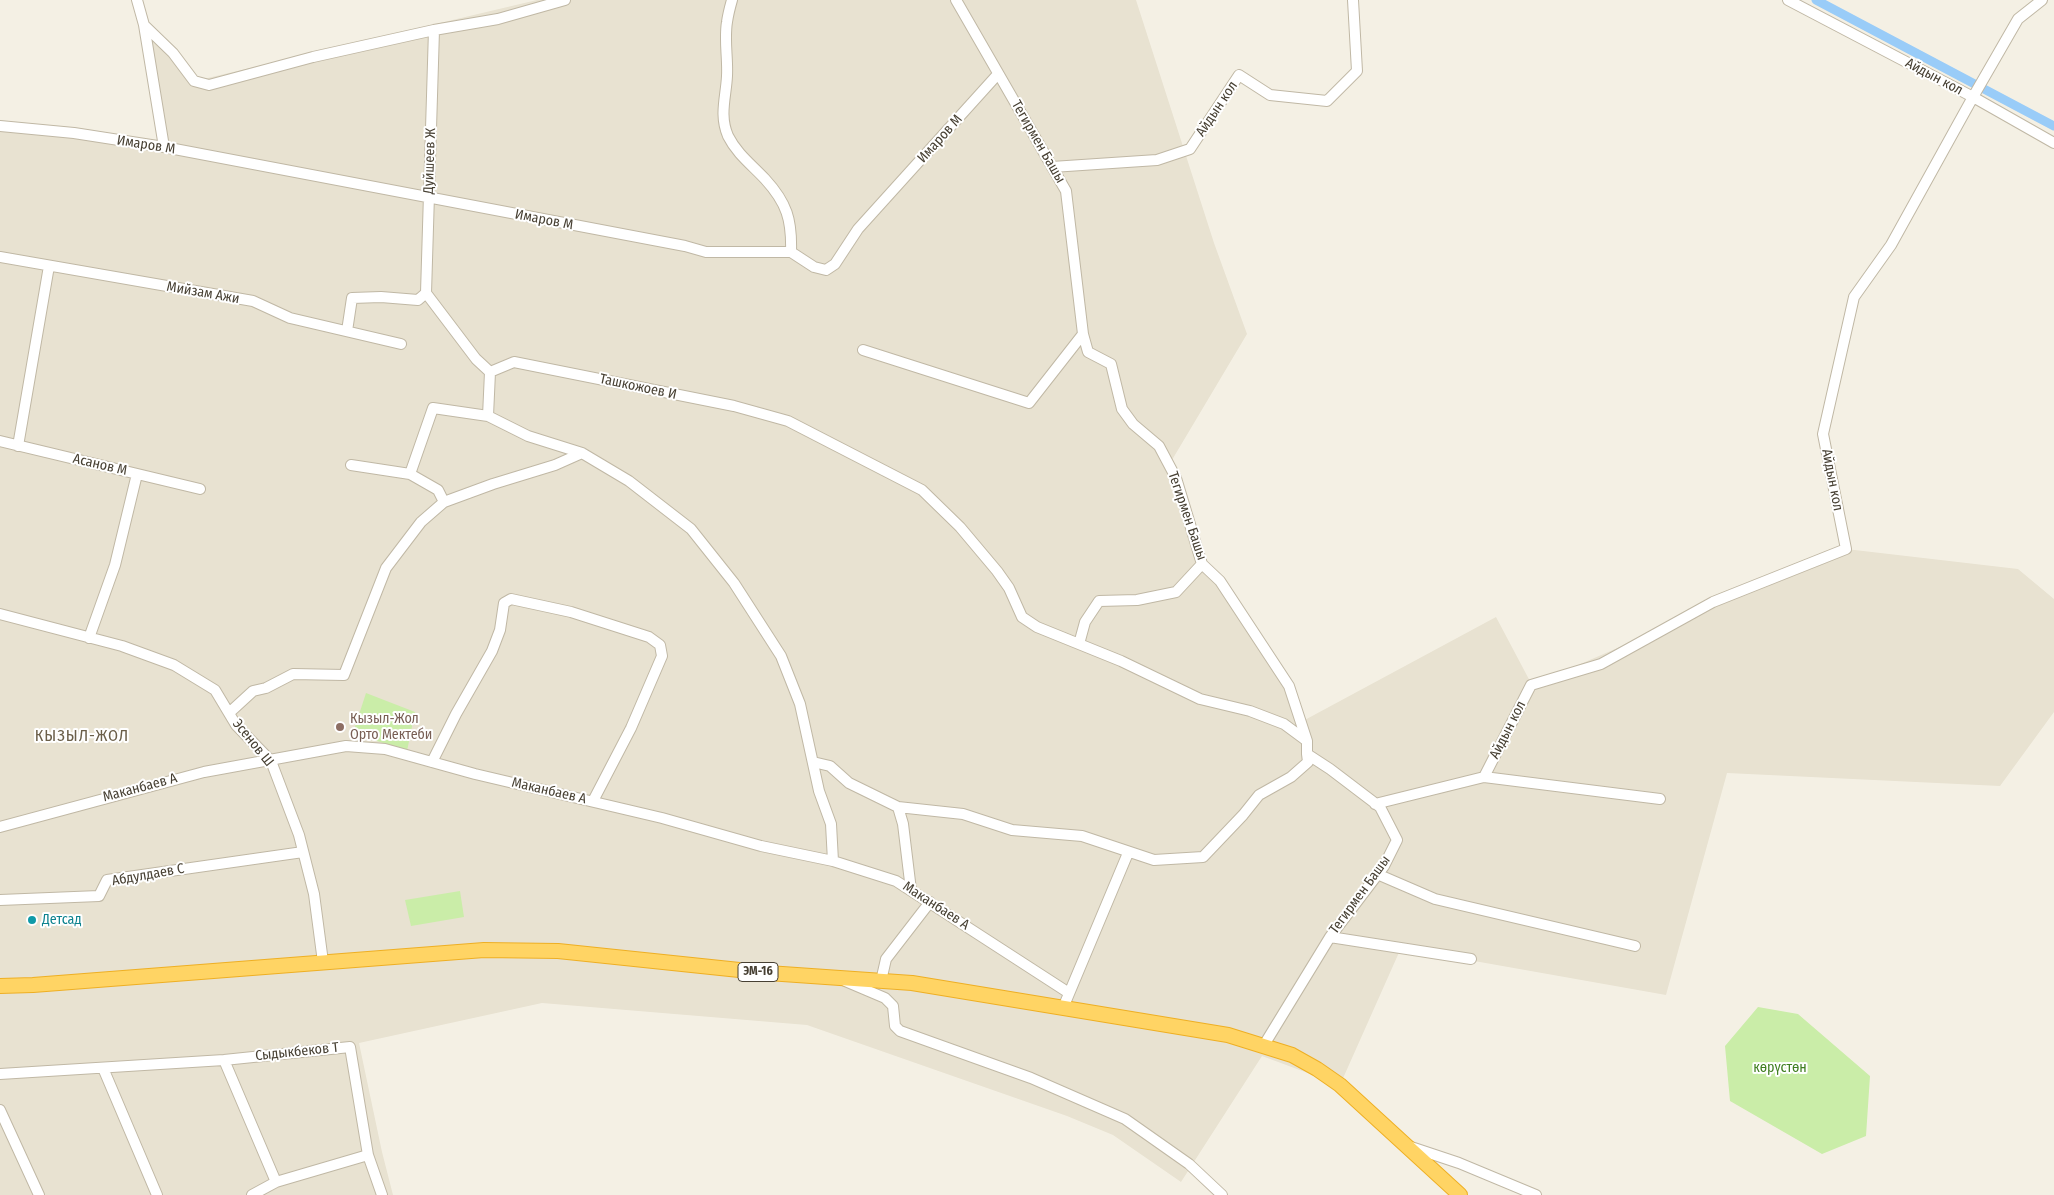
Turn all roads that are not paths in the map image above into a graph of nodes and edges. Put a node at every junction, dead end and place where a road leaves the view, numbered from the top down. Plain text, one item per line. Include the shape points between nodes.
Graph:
1 (137, 0) edge
2 (565, 0) edge
3 (732, 0) edge
4 (956, 0) edge
5 (1353, 0) edge
6 (1788, 0) edge
7 (2042, 0) edge
8 (144, 25) junction
9 (434, 30) junction
10 (998, 74) junction
11 (1973, 97) junction
12 (0, 126) edge
13 (2054, 142) edge
14 (164, 148) junction
15 (1052, 167) junction
16 (428, 198) junction
17 (791, 252) junction
18 (0, 257) edge
19 (49, 266) junction
20 (426, 293) junction
21 (347, 331) junction
22 (1083, 334) junction
23 (402, 344) dead end
24 (863, 350) dead end
25 (490, 372) junction
26 (488, 416) junction
27 (0, 441) edge
28 (18, 446) junction
29 (582, 453) junction
30 (351, 465) dead end
31 (138, 474) junction
32 (410, 474) junction
33 (200, 489) dead end
34 (444, 502) junction
35 (1202, 564) junction
36 (0, 614) edge
37 (89, 638) junction
38 (1079, 644) junction
39 (229, 713) junction
40 (1307, 741) junction
41 (1307, 754) junction
42 (271, 761) junction
43 (432, 762) junction
44 (813, 762) junction
45 (1484, 777) junction
46 (1660, 799) dead end
47 (593, 801) junction
48 (1375, 804) junction
49 (898, 807) junction
50 (0, 827) edge
51 (303, 852) junction
52 (1128, 853) junction
53 (833, 862) junction
54 (1377, 874) junction
55 (911, 890) junction
56 (0, 900) edge
57 (930, 902) junction
58 (1330, 937) junction
59 (1635, 946) dead end
60 (1471, 959) dead end
61 (323, 962) junction
62 (838, 978) junction
63 (881, 981) junction
64 (0, 986) edge
65 (1069, 993) junction
66 (1063, 1008) junction
67 (1264, 1045) junction
68 (224, 1060) junction
69 (103, 1068) junction
70 (0, 1074) edge
71 (0, 1110) edge
72 (1405, 1145) junction
73 (368, 1155) junction
74 (276, 1182) junction
75 (39, 1195) edge
76 (157, 1195) edge
77 (252, 1195) edge
78 (382, 1195) edge
79 (1222, 1195) edge
80 (1460, 1195) edge
81 (1536, 1195) edge

1 - 8 street
2 - 9 street via 498,19
3 - 17 street via 727,22 723,123 741,156 765,179 788,214 792,228
4 - 10 street, Тегирмен Башы
5 - 15 street, Айдын кол via 1358,71 1327,101 1270,95 1239,75 1190,150 1157,160
6 - 11 street, Айдын кол
7 - 11 street via 2018,19
8 - 9 street via 173,53 194,81 210,85 313,57
8 - 14 street
9 - 16 street, Дуйшеев Ж
10 - 15 street, Тегирмен Башы
10 - 17 street, Имаров М via 858,229 835,264 826,270 814,267
11 - 13 street
11 - 45 street, Айдын кол via 1891,245 1854,297 1823,434 1846,549 1713,602 1601,664 1531,685
12 - 14 street, Имаров М
14 - 16 street, Имаров М
15 - 22 street, Тегирмен Башы via 1066,191
16 - 17 street, Имаров М via 706,252
16 - 20 street, Дуйшеев Ж
18 - 19 street, Мийзам Ажи
19 - 21 street, Мийзам Ажи via 253,301 290,318
19 - 28 street
20 - 21 street via 418,300 352,298
20 - 25 street via 476,359
21 - 23 street, Мийзам Ажи
22 - 24 street via 1029,403
22 - 35 street, Тегирмен Башы via 1088,352 1112,364 1122,409 1133,424 1159,446 1166,458 1176,478
25 - 26 street
25 - 38 street, Ташкожоев И via 514,362 734,406 788,421 922,490 960,527 997,571 1022,617 1037,627
26 - 29 street via 528,436
26 - 32 street via 433,408
27 - 28 street, Асанов М
28 - 31 street, Асанов М
29 - 34 street
29 - 44 street via 629,481 691,529 734,583 781,656 800,704
30 - 32 street
31 - 33 street, Асанов М
31 - 37 street via 115,565
32 - 34 street via 438,490
34 - 39 street via 421,522 386,568 344,675 293,674 253,691
35 - 38 street via 1176,592 1138,600 1099,602 1085,622
35 - 40 street, Тегирмен Башы via 1220,581 1289,686
36 - 37 street, Эсенов Ш
37 - 39 street, Эсенов Ш via 174,665 215,690
38 - 40 street, Ташкожоев И via 1150,674 1200,700 1250,711 1284,724
39 - 42 street, Эсенов Ш
40 - 41 street, Тегирмен Башы
41 - 48 street, Тегирмен Башы
41 - 52 street via 1308,762 1291,777 1259,795 1203,857 1154,860
42 - 43 street, Маканбаев А via 346,746 385,749
42 - 50 street, Маканбаев А via 204,772
42 - 51 street, Эсенов Ш
43 - 47 street, Маканбаев А
43 - 47 street via 492,651 500,630 504,603 511,599 571,612 649,637 660,645 662,656 632,728
44 - 49 street via 830,766 849,783
44 - 53 street via 831,824
45 - 46 street
45 - 48 street
47 - 53 street, Маканбаев А
48 - 54 street, Тегирмен Башы via 1387,818 1397,840
49 - 52 street via 963,814 1012,830 1082,836
49 - 55 street
51 - 56 street, Абдулдаев С via 107,880 99,896
51 - 61 street, Эсенов Ш via 314,894
52 - 65 street
53 - 55 street, Маканбаев А via 896,881
54 - 58 street, Тегирмен Башы
54 - 59 street via 1435,899
55 - 57 street, Маканбаев А
57 - 63 street via 886,959
57 - 65 street, Маканбаев А
58 - 60 street
58 - 67 street, Тегирмен Башы
61 - 62 highway, ЭМ-16 via 484,950 558,951 768,974
61 - 64 highway, ЭМ-16
62 - 63 highway, ЭМ-16
62 - 79 street via 885,998 893,1006 895,1026 900,1031 1031,1078 1125,1120 1189,1164
63 - 66 highway, ЭМ-16
65 - 66 street
66 - 67 highway, ЭМ-16 via 1228,1035
67 - 72 highway, ЭМ-16 via 1292,1055 1340,1085
68 - 69 street, Сыдыкбеков Т
68 - 73 street, Сыдыкбеков Т via 350,1047
68 - 74 street
69 - 70 street, Сыдыкбеков Т
69 - 76 street
71 - 75 street
72 - 80 highway, ЭМ-16
72 - 81 street
73 - 74 street
73 - 78 street
74 - 77 street

